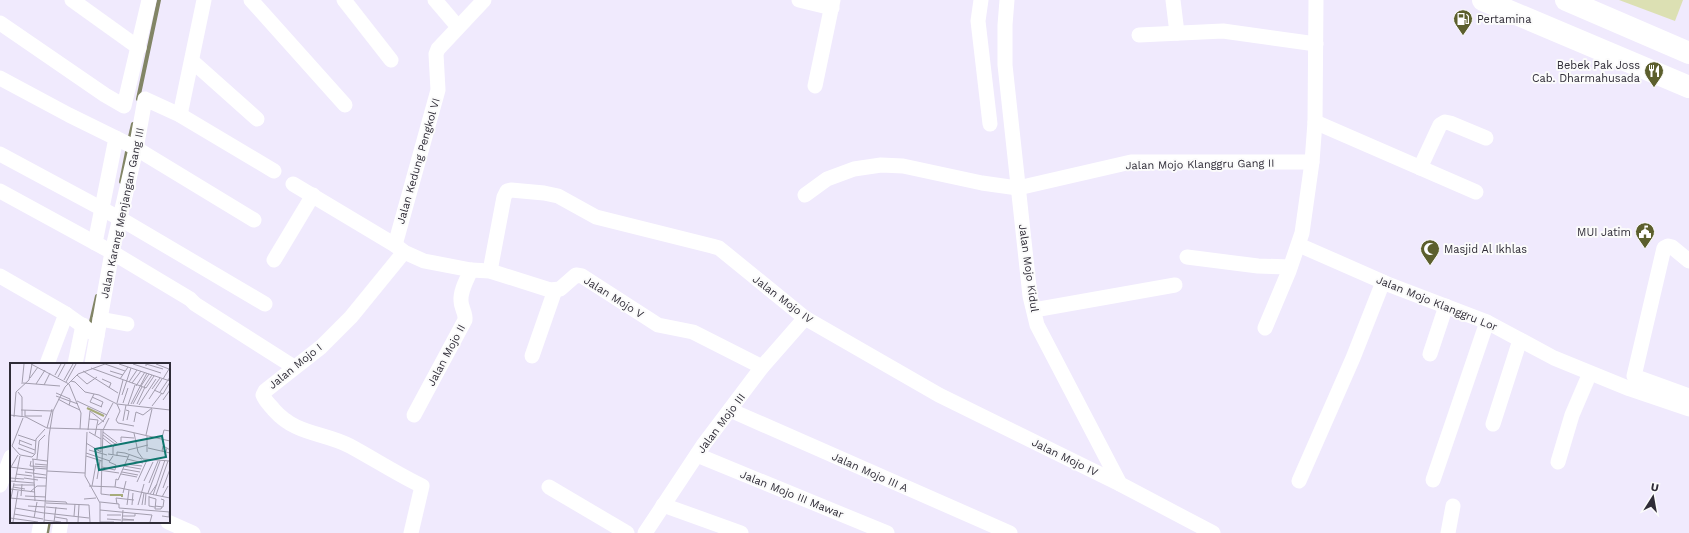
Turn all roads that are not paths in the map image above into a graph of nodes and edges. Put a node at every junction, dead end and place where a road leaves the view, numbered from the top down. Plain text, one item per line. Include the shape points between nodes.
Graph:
1 (72, 0) edge
2 (149, 0) edge
3 (204, 0) edge
4 (251, 0) edge
5 (344, 0) edge
6 (435, 0) edge
7 (484, 0) edge
8 (799, 0) edge
9 (981, 0) edge
10 (1007, 0) edge
11 (1173, 0) edge
12 (1316, 0) edge
13 (1483, 0) edge
14 (1566, 0) edge
15 (832, 4) edge
16 (0, 23) edge
17 (458, 27) junction
18 (1177, 33) junction
19 (1139, 35) dead end
20 (1659, 41) junction
21 (1316, 44) junction
22 (139, 48) junction
23 (1689, 53) edge
24 (391, 60) dead end
25 (192, 61) junction
26 (1646, 68) junction
27 (0, 78) edge
28 (815, 86) dead end
29 (1689, 87) edge
30 (134, 98) junction
31 (345, 105) dead end
32 (180, 115) junction
33 (257, 119) dead end
34 (1314, 122) junction
35 (990, 124) dead end
36 (1486, 138) dead end
37 (126, 144) junction
38 (0, 154) edge
39 (1312, 162) junction
40 (1420, 168) junction
41 (274, 171) dead end
42 (293, 184) dead end
43 (1018, 188) junction
44 (0, 191) edge
45 (1476, 192) dead end
46 (313, 195) junction
47 (805, 195) dead end
48 (111, 214) junction
49 (254, 220) dead end
50 (1303, 246) junction
51 (104, 248) junction
52 (400, 249) junction
53 (1187, 257) dead end
54 (274, 260) dead end
55 (1689, 261) edge
56 (471, 270) junction
57 (490, 271) junction
58 (1293, 272) junction
59 (0, 276) edge
60 (1383, 282) junction
61 (1175, 285) dead end
62 (555, 290) junction
63 (265, 304) dead end
64 (1446, 306) junction
65 (1034, 310) junction
66 (66, 314) junction
67 (805, 318) junction
68 (100, 319) junction
69 (1487, 322) junction
70 (127, 324) dead end
71 (1264, 328) dead end
72 (90, 331) junction
73 (1520, 340) junction
74 (1430, 354) dead end
75 (532, 356) dead end
76 (47, 363) edge
77 (75, 363) edge
78 (92, 363) edge
79 (294, 367) junction
80 (762, 367) junction
81 (1590, 373) junction
82 (1689, 396) edge
83 (1689, 409) edge
84 (730, 410) junction
85 (414, 415) dead end
86 (1493, 424) dead end
87 (1105, 454) junction
88 (697, 455) junction
89 (10, 460) edge
90 (1558, 462) dead end
91 (1089, 468) junction
92 (1433, 480) dead end
93 (1299, 481) dead end
94 (1120, 484) junction
95 (0, 485) edge
96 (549, 487) dead end
97 (664, 505) junction
98 (1453, 506) dead end
99 (41, 523) edge
100 (61, 523) edge
101 (170, 523) edge
102 (1206, 532) edge
103 (39, 533) edge
104 (59, 533) edge
105 (193, 533) edge
106 (411, 533) edge
107 (627, 533) edge
108 (645, 533) edge
109 (741, 533) edge
110 (887, 533) edge
111 (1010, 533) edge
112 (1448, 533) edge

1 - 22 street
2 - 22 street, Jalan Karang Menjangan Gang III
3 - 25 street
4 - 31 street
5 - 24 street
6 - 17 street
7 - 17 street, Jalan Kedung Pengkol VI
8 - 15 street
9 - 35 street via 978,21
10 - 43 street, Jalan Mojo Kidul via 1005,65
11 - 18 street
12 - 21 street
13 - 26 main road
14 - 20 main road
15 - 28 street
16 - 30 street via 123,106
17 - 52 street, Jalan Kedung Pengkol VI via 436,54 436,98
18 - 19 street
18 - 21 street via 1238,33
20 - 23 main road
20 - 26 main road via 1656,56
21 - 34 street
22 - 30 street, Jalan Karang Menjangan Gang III
25 - 32 street
25 - 33 street
26 - 29 main road
27 - 37 street
30 - 32 street
30 - 37 street, Jalan Karang Menjangan Gang III
32 - 41 street
34 - 39 street
34 - 40 street
36 - 40 street via 1445,122 1440,125
37 - 48 street
37 - 48 street, Jalan Karang Menjangan Gang III
37 - 49 street
38 - 48 street
39 - 43 street, Jalan Mojo Klanggru Gang II via 1131,162
39 - 50 street via 1302,233
40 - 45 street
42 - 46 street
43 - 47 street via 903,166 881,165 854,169 827,179
43 - 65 street, Jalan Mojo Kidul via 1030,296
44 - 51 street
46 - 52 street
46 - 54 street
48 - 51 street, Jalan Karang Menjangan Gang III
48 - 63 street
50 - 58 street
50 - 60 street, Jalan Mojo Klanggru Lor
51 - 68 street, Jalan Karang Menjangan Gang III
51 - 79 street via 190,299 197,306
52 - 56 street via 432,264
52 - 79 street, Jalan Mojo I via 351,317 321,347
53 - 58 street
55 - 82 street via 1672,247 1664,248 1634,376
56 - 57 street
56 - 85 street, Jalan Mojo II via 461,296 465,320
57 - 62 street
57 - 67 street, Jalan Mojo IV via 506,193 511,190 544,193 558,196 591,215 718,248
58 - 71 street
59 - 66 street
60 - 64 street, Jalan Mojo Klanggru Lor
60 - 93 street
61 - 65 street
62 - 75 street
62 - 80 street, Jalan Mojo V via 560,289 576,275 582,276 658,325 693,332
64 - 69 street, Jalan Mojo Klanggru Lor
64 - 74 street
65 - 87 street, Jalan Mojo Kidul via 1037,325
66 - 72 street
66 - 76 street
67 - 80 street, Jalan Mojo III
67 - 91 street, Jalan Mojo IV via 939,394
68 - 70 street
68 - 72 street, Jalan Karang Menjangan Gang III
69 - 73 street, Jalan Mojo Klanggru Lor
69 - 92 street
72 - 77 street
72 - 78 street, Jalan Karang Menjangan Gang III
73 - 81 street, Jalan Mojo Klanggru Lor
73 - 86 street
79 - 106 street, Jalan Mojo I via 263,393 263,397 279,415 298,428 343,442 422,486
80 - 84 street, Jalan Mojo III
81 - 83 street, Jalan Mojo Klanggru Lor
81 - 90 street via 1572,415
84 - 88 street, Jalan Mojo III
84 - 111 street, Jalan Mojo III A
87 - 91 street
87 - 94 street, Jalan Mojo Kidul
88 - 97 street, Jalan Mojo III
88 - 110 street, Jalan Mojo III Mawar
89 - 95 street
91 - 94 street, Jalan Mojo IV
94 - 102 street
96 - 107 street
97 - 108 street, Jalan Mojo III
97 - 109 street
98 - 112 street
99 - 103 street
100 - 104 street
101 - 105 street

